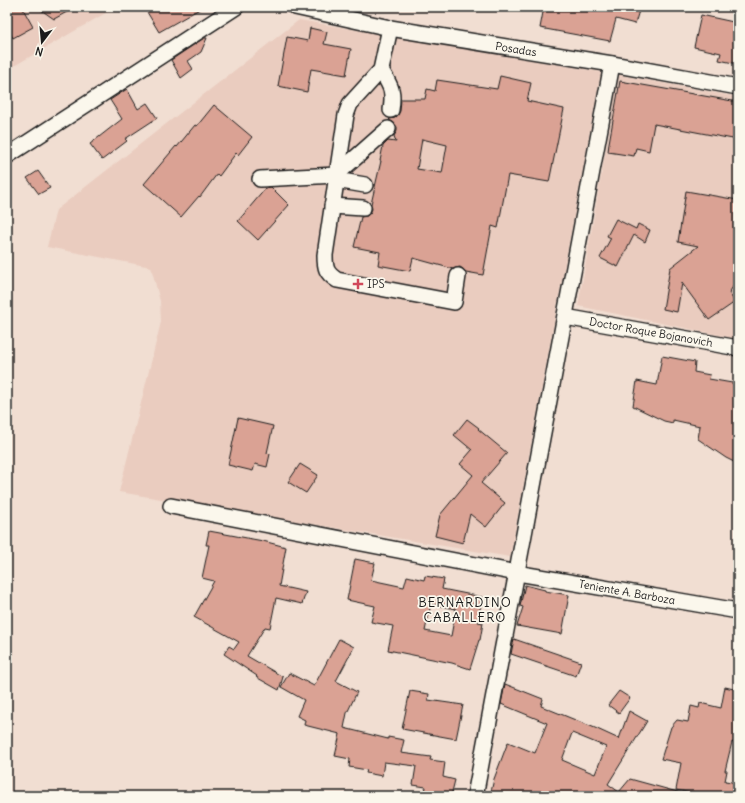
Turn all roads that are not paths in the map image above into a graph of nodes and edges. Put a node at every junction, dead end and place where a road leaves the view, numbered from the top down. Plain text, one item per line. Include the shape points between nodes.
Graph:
1 (236, 7) edge
2 (295, 7) edge
3 (390, 28) junction
4 (612, 64) junction
5 (381, 70) junction
6 (738, 88) edge
7 (391, 110) dead end
8 (388, 128) dead end
9 (7, 156) edge
10 (336, 178) junction
11 (260, 179) dead end
12 (365, 185) dead end
13 (332, 206) junction
14 (363, 208) dead end
15 (458, 276) dead end
16 (565, 316) junction
17 (738, 348) edge
18 (171, 506) dead end
19 (517, 574) junction
20 (738, 611) edge
21 (475, 796) edge

1 - 9 street
2 - 3 street, Posadas
3 - 4 street, Posadas
3 - 5 street
4 - 6 street, Posadas
4 - 16 street
5 - 7 street via 392,91
5 - 10 street via 350,104
8 - 10 street
10 - 11 street
10 - 12 street
10 - 13 street
13 - 14 street
13 - 15 street via 325,266 329,275 337,280 454,302
16 - 17 street, Doctor Roque Bojanovich
16 - 19 street
18 - 19 street, Teniente A. Barboza
19 - 20 street, Teniente A. Barboza
19 - 21 street

